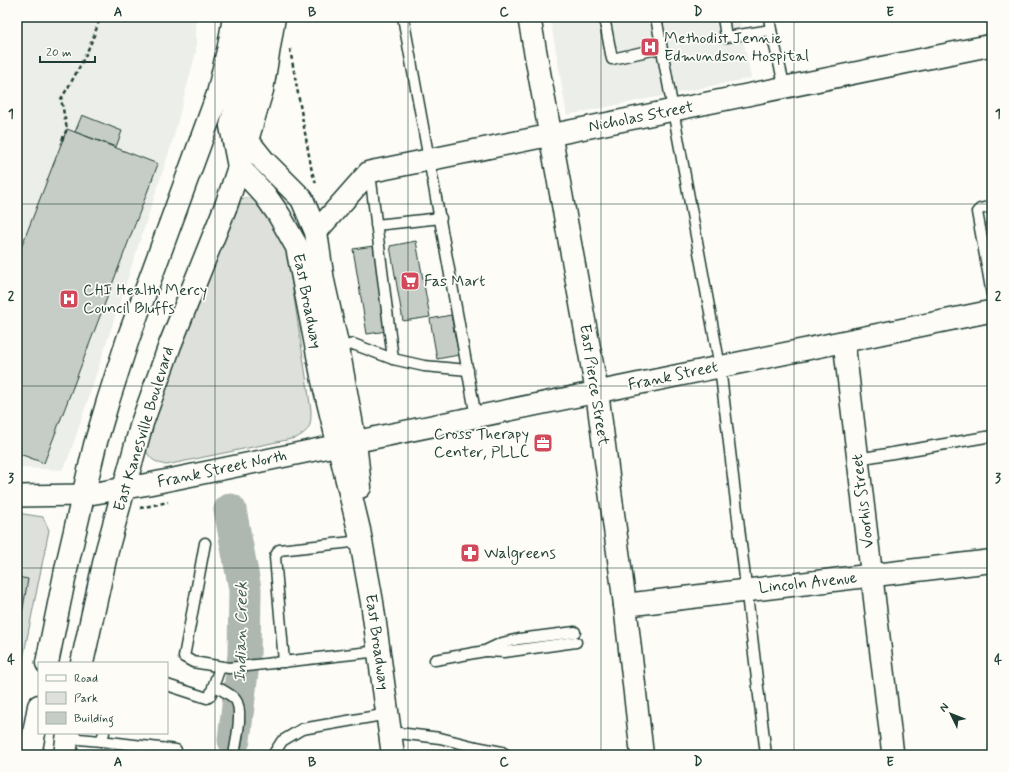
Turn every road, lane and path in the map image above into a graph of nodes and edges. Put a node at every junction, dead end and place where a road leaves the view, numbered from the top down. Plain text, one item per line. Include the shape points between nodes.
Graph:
1 (100, 17) edge
2 (234, 17) edge
3 (253, 17) edge
4 (274, 17) edge
5 (403, 17) edge
6 (529, 17) edge
7 (604, 17) edge
8 (656, 17) edge
9 (723, 17) edge
10 (769, 17) edge
11 (771, 30) junction
12 (992, 45) edge
13 (662, 48) junction
14 (785, 88) junction
15 (673, 110) junction
16 (550, 135) junction
17 (62, 140) dead end
18 (248, 141) junction
19 (430, 159) junction
20 (239, 167) junction
21 (369, 172) junction
22 (992, 206) edge
23 (441, 218) junction
24 (376, 225) junction
25 (316, 232) junction
26 (989, 266) edge
27 (992, 295) edge
28 (992, 311) edge
29 (844, 342) junction
30 (338, 348) junction
31 (393, 359) junction
32 (720, 367) junction
33 (468, 370) junction
34 (597, 392) junction
35 (476, 417) junction
36 (992, 436) edge
37 (346, 444) junction
38 (858, 459) junction
39 (125, 488) junction
40 (84, 495) junction
41 (17, 496) edge
42 (360, 535) junction
43 (205, 543) dead end
44 (992, 561) edge
45 (872, 576) junction
46 (746, 590) junction
47 (625, 605) junction
48 (576, 637) dead end
49 (379, 651) junction
50 (435, 660) dead end
51 (47, 662) edge
52 (82, 662) edge
53 (284, 662) junction
54 (224, 667) junction
55 (168, 685) edge
56 (214, 685) junction
57 (38, 711) edge
58 (389, 723) junction
59 (103, 737) edge
60 (67, 742) edge
61 (176, 750) dead end
62 (476, 751) edge
63 (30, 755) edge
64 (234, 755) edge
65 (273, 755) edge
66 (393, 755) edge
67 (507, 755) edge
68 (642, 755) edge
69 (766, 755) edge
70 (893, 755) edge

1 - 17 path via 89,48 61,99 67,129
2 - 40 main road via 218,94 128,339 95,445
3 - 20 main road via 247,61 231,126
4 - 18 main road, East Kanesville Boulevard via 262,90
5 - 19 lane
6 - 16 main road, East Pierce Street
7 - 13 lane via 612,58
8 - 13 lane
9 - 11 lane via 726,37
10 - 11 lane
11 - 14 lane
12 - 14 street, Nicholas Street
13 - 15 lane
14 - 15 street, Nicholas Street
15 - 16 street, Nicholas Street
15 - 32 lane
16 - 19 street, Nicholas Street
16 - 34 main road, East Pierce Street
18 - 20 main road, East Kanesville Boulevard
18 - 25 main road, East Broadway via 302,199
19 - 21 street, Nicholas Street
19 - 23 lane
20 - 37 main road, East Broadway via 265,195 296,247
20 - 39 main road, East Kanesville Boulevard via 165,359 142,424
21 - 24 lane
21 - 25 street
22 - 26 lane via 977,212
23 - 24 lane
23 - 33 lane
24 - 31 lane
25 - 30 main road, East Broadway
26 - 27 lane
28 - 29 street, Frank Street
29 - 32 street, Frank Street
29 - 38 street, Voorhis Street
30 - 31 lane via 353,344
30 - 37 main road, East Broadway
31 - 33 lane via 424,366
32 - 34 street, Frank Street
32 - 46 lane
33 - 35 lane
34 - 35 street, Frank Street
34 - 47 main road, East Pierce Street
35 - 37 street, Frank Street
36 - 38 lane
37 - 39 street, Frank Street North
37 - 42 main road, East Broadway via 360,493
38 - 45 street, Voorhis Street
39 - 40 street, Frank Street North
39 - 52 main road, East Kanesville Boulevard via 107,550
40 - 41 street, Frank Street North
40 - 51 main road
42 - 49 main road, East Broadway
42 - 53 lane via 279,550 275,557
43 - 54 lane via 184,657 193,662
44 - 45 main road, Lincoln Avenue
45 - 46 main road, Lincoln Avenue
45 - 70 street, Voorhis Street
46 - 47 main road, Lincoln Avenue
46 - 69 lane
47 - 68 main road, East Pierce Street
48 - 50 lane via 519,639 485,651
49 - 53 lane
49 - 58 main road, East Broadway
53 - 54 lane
54 - 56 lane
55 - 56 lane via 207,698
56 - 64 lane via 230,695 238,704
57 - 63 main road
58 - 62 lane
58 - 65 lane via 302,729 282,741
58 - 66 main road, East Broadway
59 - 60 lane
59 - 61 lane
62 - 67 lane via 502,752

